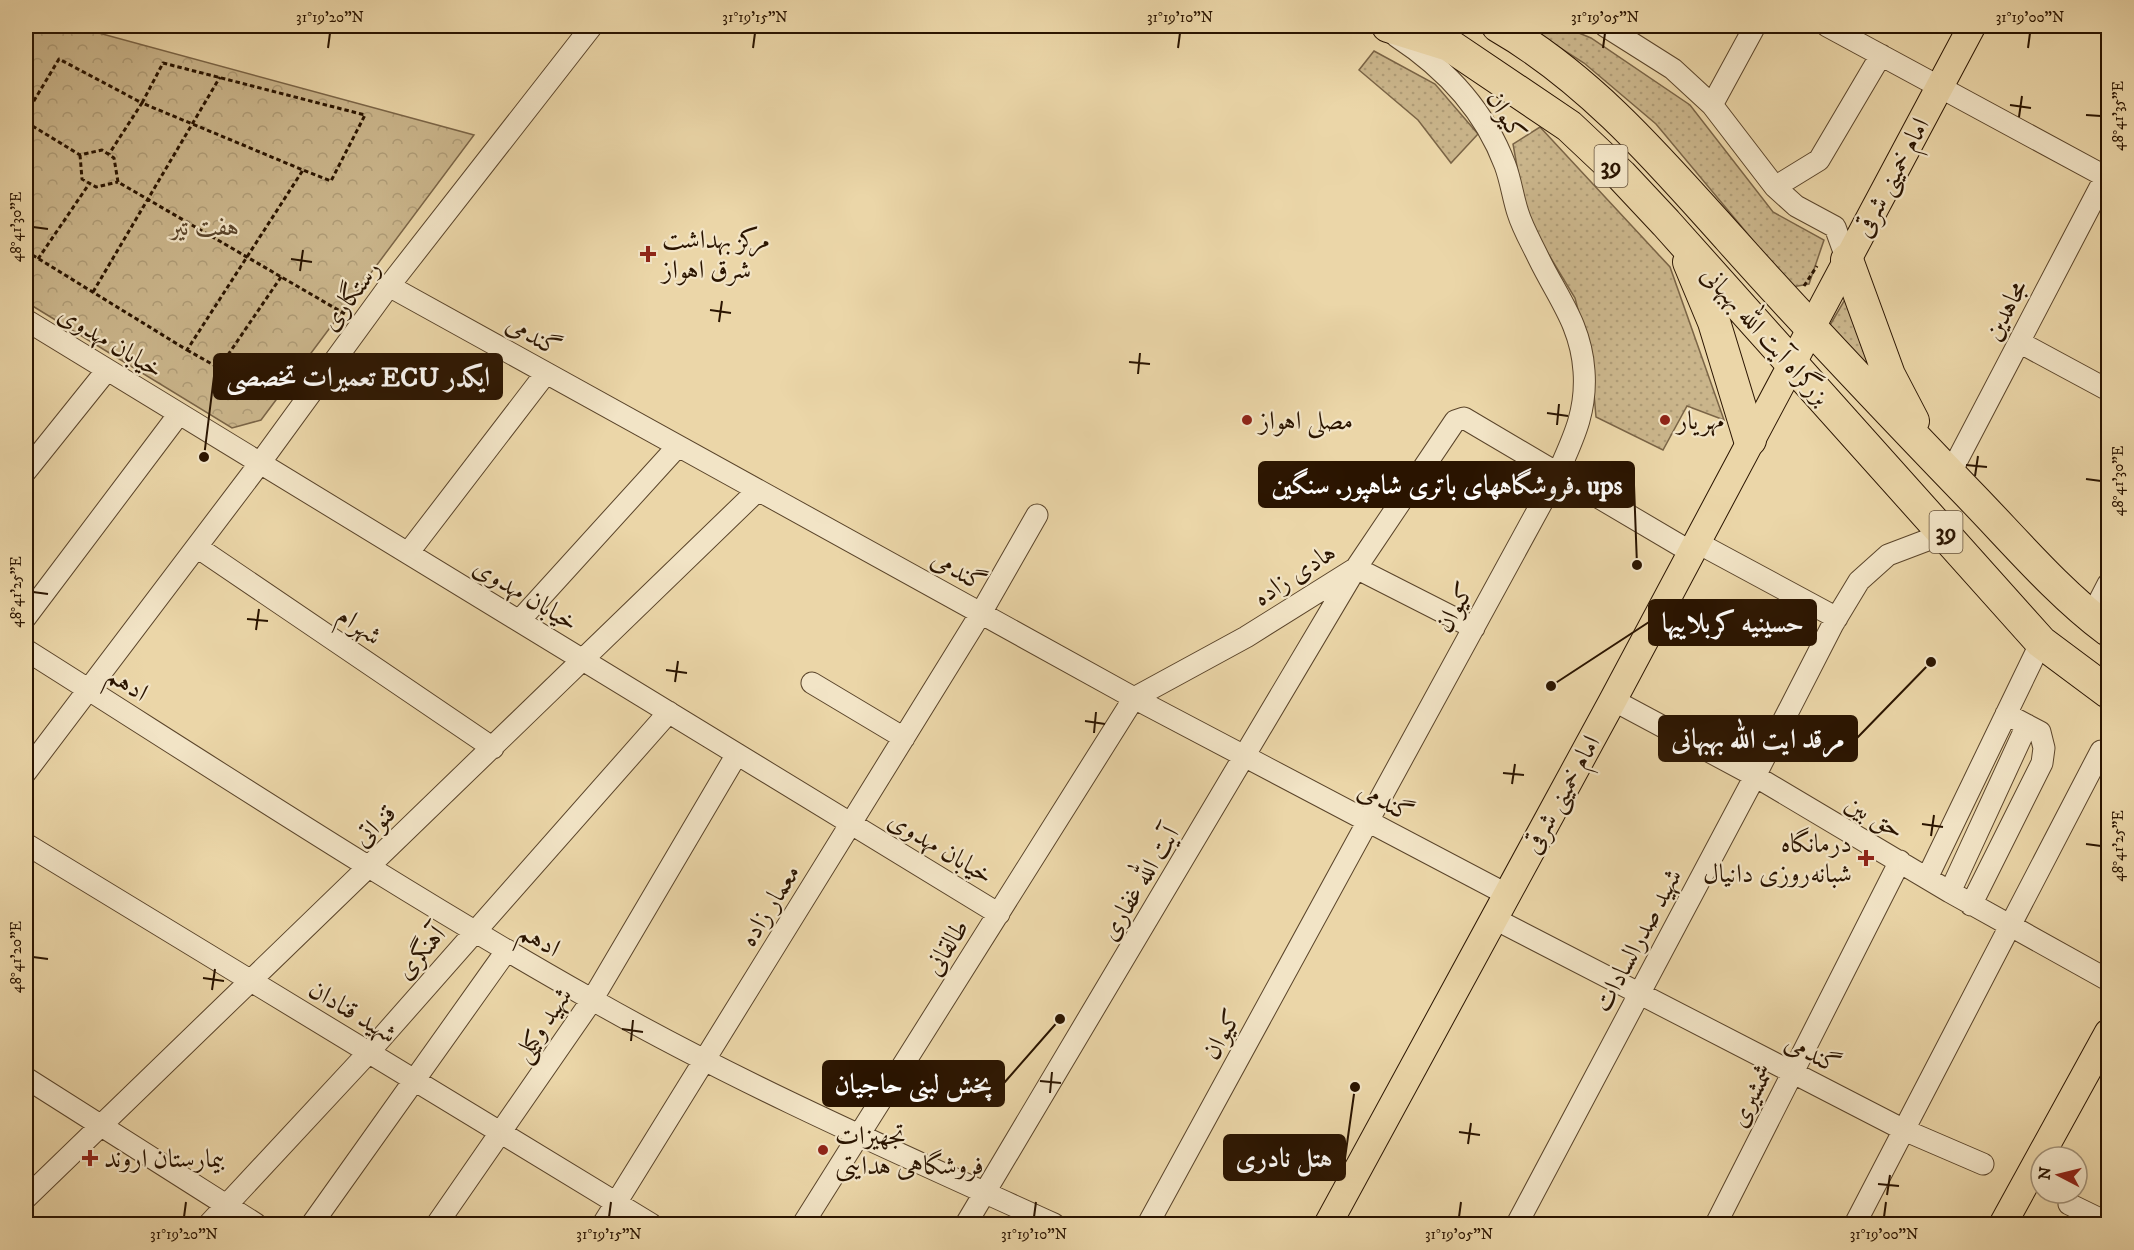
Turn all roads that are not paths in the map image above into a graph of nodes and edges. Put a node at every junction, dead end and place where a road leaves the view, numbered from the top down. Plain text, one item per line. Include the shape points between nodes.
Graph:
1 (592, 26) edge
2 (1380, 26) edge
3 (1388, 26) edge
4 (1498, 26) edge
5 (1605, 26) edge
6 (1755, 26) edge
7 (1827, 26) edge
8 (1972, 26) edge
9 (1881, 55) junction
10 (1939, 86) junction
11 (1712, 105) junction
12 (2108, 175) edge
13 (1775, 187) junction
14 (1666, 223) junction
15 (1847, 260) junction
16 (389, 286) junction
17 (26, 320) edge
18 (1810, 329) junction
19 (2019, 342) junction
20 (1792, 363) junction
21 (107, 370) junction
22 (546, 373) junction
23 (2109, 390) edge
24 (179, 414) junction
25 (1750, 440) junction
26 (678, 446) junction
27 (260, 463) junction
28 (1940, 463) junction
29 (26, 471) edge
30 (1557, 475) junction
31 (758, 490) junction
32 (1037, 515) dead end
33 (1946, 532) junction
34 (197, 547) junction
35 (1693, 547) junction
36 (408, 553) junction
37 (1356, 568) junction
38 (2109, 584) edge
39 (981, 613) junction
40 (26, 617) edge
41 (1837, 618) junction
42 (519, 621) junction
43 (2100, 624) edge
44 (1474, 628) junction
45 (2042, 642) junction
46 (26, 650) edge
47 (583, 660) junction
48 (812, 683) dead end
49 (88, 690) junction
50 (2109, 692) edge
51 (1134, 698) junction
52 (1613, 700) junction
53 (669, 712) junction
54 (2006, 714) junction
55 (2027, 725) junction
56 (904, 738) junction
57 (493, 748) junction
58 (2101, 751) dead end
59 (737, 754) junction
60 (1246, 757) junction
61 (26, 772) edge
62 (1755, 776) junction
63 (1368, 822) junction
64 (851, 824) junction
65 (26, 844) edge
66 (1900, 861) junction
67 (369, 866) junction
68 (1927, 878) junction
69 (1950, 892) junction
70 (1506, 894) junction
71 (1971, 904) junction
72 (999, 914) junction
73 (1493, 918) junction
74 (2011, 927) junction
75 (474, 932) junction
76 (507, 950) junction
77 (251, 980) junction
78 (2109, 980) edge
79 (1639, 993) junction
80 (592, 1000) junction
81 (2109, 1033) edge
82 (369, 1052) junction
83 (704, 1061) junction
84 (1792, 1072) junction
85 (26, 1078) edge
86 (414, 1080) junction
87 (100, 1126) junction
88 (1904, 1130) junction
89 (500, 1132) junction
90 (859, 1136) junction
91 (1983, 1164) dead end
92 (986, 1193) junction
93 (26, 1198) edge
94 (616, 1203) junction
95 (2071, 1205) edge
96 (226, 1206) junction
97 (2109, 1223) edge
98 (209, 1224) edge
99 (256, 1224) edge
100 (312, 1224) edge
101 (437, 1224) edge
102 (603, 1224) edge
103 (651, 1224) edge
104 (803, 1224) edge
105 (966, 1224) edge
106 (1054, 1224) edge
107 (1148, 1224) edge
108 (1328, 1224) edge
109 (1517, 1224) edge
110 (1716, 1224) edge
111 (1855, 1224) edge
112 (2003, 1224) edge

1 - 16 street, رستگاری
2 - 30 street, کیوان via 1443,70 1471,102 1505,166 1518,215 1575,323 1584,371 1582,420
3 - 14 highway, بزرگراه آیت الله بهبهانی / 39 via 1449,45 1569,126
4 - 18 highway, بزرگراه آیت الله بهبهانی / 39 via 1532,45 1590,92 1650,150
5 - 11 street via 1673,69
6 - 11 street
7 - 9 street
8 - 10 main road, امام خمینی شرقی
9 - 10 street
9 - 13 street via 1819,160
10 - 12 street
10 - 15 main road, امام خمینی شرقی
11 - 13 street
12 - 19 street, مجاهدین
13 - 15 street via 1796,206 1835,227
14 - 20 highway, بزرگراه آیت الله بهبهانی / 39
14 - 25 highway via 1693,270 1714,322
15 - 18 main road, امام خمینی شرقی
15 - 28 highway via 1888,375
16 - 22 street, گندمی
16 - 27 street, رستگاری
17 - 21 street, خیابان مهدوی
18 - 20 main road, امام خمینی شرقی
18 - 28 highway, بزرگراه آیت الله بهبهانی / 39
19 - 23 street
19 - 28 street, مجاهدین
20 - 25 main road, امام خمینی شرقی
20 - 33 highway, بزرگراه آیت الله بهبهانی / 39
21 - 24 street, خیابان مهدوی
21 - 29 street
22 - 26 street, گندمی
22 - 36 street
24 - 27 street, خیابان مهدوی
24 - 40 street
25 - 35 main road, امام خمینی شرقی
26 - 31 street, گندمی
26 - 42 street
27 - 34 street, رستگاری
27 - 36 street, خیابان مهدوی
28 - 43 highway, بزرگراه آیت الله بهبهانی / 39
30 - 35 street
30 - 37 street, هادی زاده via 1460,418
30 - 44 street, کیوان
31 - 39 street, گندمی
31 - 47 street, قنواتی
32 - 39 street, معمار زاده
33 - 41 street, شهید صدرالسادات via 1888,555 1859,580
33 - 45 highway, بزرگراه آیت الله بهبهانی / 39
34 - 49 street, رستگاری
34 - 57 street, شهرام
35 - 41 street
35 - 52 main road, امام خمینی شرقی
36 - 42 street, خیابان مهدوی
37 - 44 street
37 - 51 street, هادی زاده via 1246,637
37 - 60 street, آیت الله غفاری
38 - 43 street
39 - 51 street, گندمی
39 - 56 street, معمار زاده
41 - 62 street, شهید صدرالسادات
42 - 47 street, خیابان مهدوی
44 - 63 street, کیوان
45 - 50 highway, بزرگراه آیت الله بهبهانی / 39
45 - 54 street
46 - 49 street, ادهم
47 - 53 street, خیابان مهدوی
47 - 57 street, قنواتی
48 - 56 street
49 - 61 street, رستگاری
49 - 67 street, ادهم
51 - 60 street, گندمی
51 - 72 street, طالقانی
52 - 62 street, حق بین
52 - 70 main road, امام خمینی شرقی
53 - 59 street, خیابان مهدوی
53 - 75 street, آهنگری
54 - 55 street
54 - 68 street
55 - 69 street
55 - 71 street via 2040,732 2042,763
56 - 64 street, معمار زاده
57 - 67 street, قنواتی
58 - 74 street
59 - 64 street, خیابان مهدوی
59 - 80 street, شهید وکیلی
60 - 63 street, گندمی
60 - 92 street, آیت الله غفاری
62 - 66 street, حق بین
62 - 79 street, شهید صدرالسادات
63 - 70 street, گندمی
63 - 107 street, کیوان
64 - 72 street, خیابان مهدوی
64 - 83 street, معمار زاده
65 - 77 street, شهید قنادان
66 - 68 street, حق بین
66 - 84 street, شمشیری
67 - 75 street, ادهم
67 - 77 street, قنواتی
68 - 69 street, حق بین
69 - 71 street, حق بین
70 - 73 main road, امام خمینی شرقی
71 - 74 street, حق بین
72 - 90 street, طالقانی
73 - 79 street, گندمی
73 - 108 main road, امام خمینی شرقی
74 - 78 street, حق بین
74 - 88 street
75 - 76 street, ادهم
75 - 82 street, آهنگری
76 - 80 street, ادهم
76 - 86 street
77 - 82 street, شهید قنادان
77 - 87 street, قنواتی
79 - 84 street, گندمی
79 - 109 street, شهید صدرالسادات
80 - 83 street, ادهم
80 - 89 street, شهید وکیلی
81 - 112 main road
82 - 86 street, شهید قنادان
82 - 96 street, آهنگری
83 - 90 street, ادهم
83 - 94 street, معمار زاده
84 - 88 street, گندمی
84 - 110 street, شمشیری
85 - 87 street
86 - 89 street, شهید قنادان
86 - 100 street
87 - 93 street, قنواتی
87 - 96 street
88 - 91 street, گندمی
88 - 111 street
89 - 94 street, شهید قنادان
89 - 101 street, شهید وکیلی
90 - 92 street, ادهم
90 - 104 street, طالقانی
92 - 105 street, آیت الله غفاری
92 - 106 street, ادهم
94 - 102 street, معمار زاده
94 - 103 street, شهید قنادان
95 - 97 street
96 - 98 street, آهنگری
96 - 99 street

